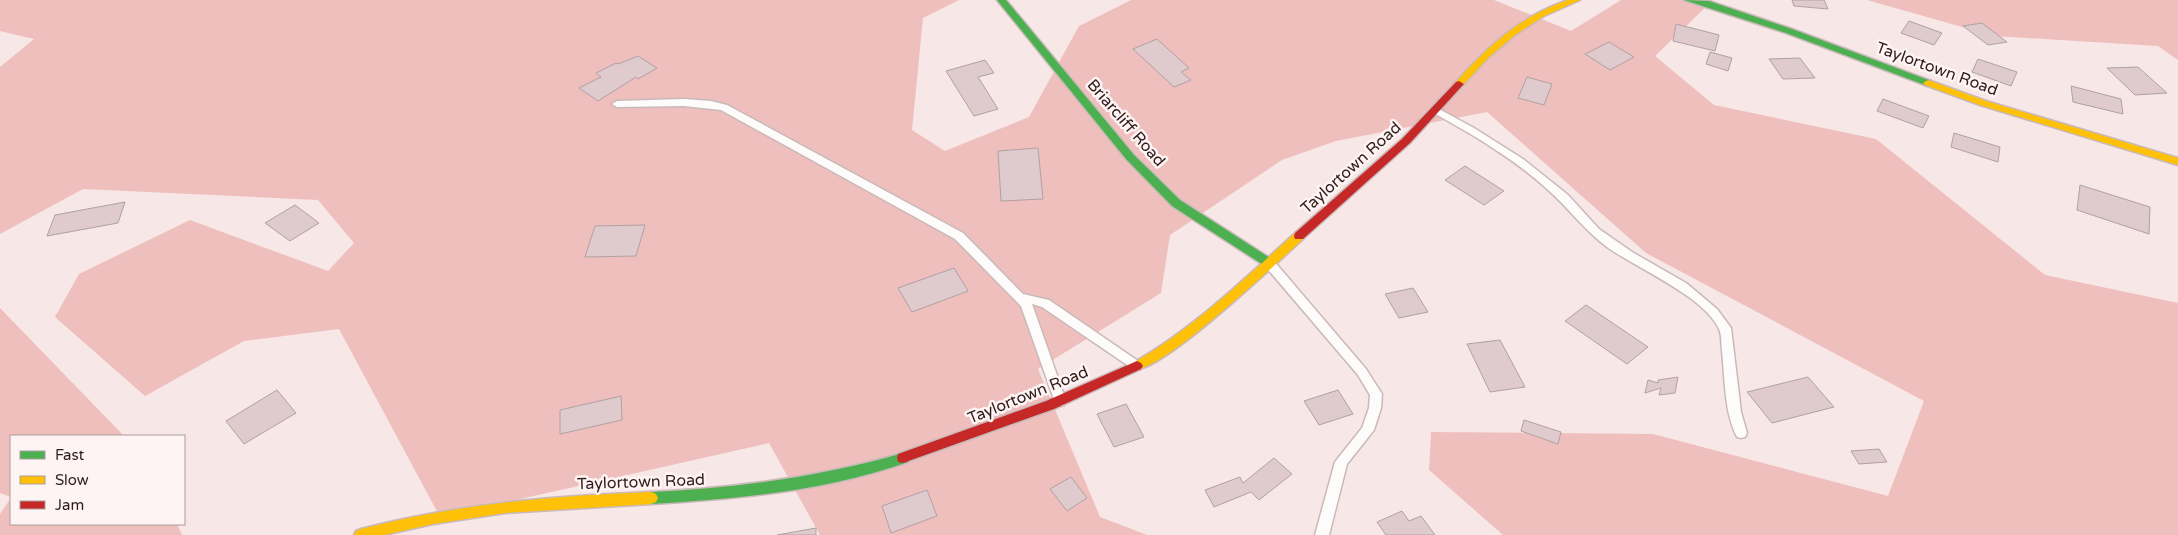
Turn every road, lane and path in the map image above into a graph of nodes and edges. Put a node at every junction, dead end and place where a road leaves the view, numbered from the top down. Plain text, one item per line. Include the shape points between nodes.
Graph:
1 (1001, 0) edge
2 (1576, 0) edge
3 (1688, 0) edge
4 (617, 104) dead end
5 (1437, 111) junction
6 (2178, 162) edge
7 (1269, 263) junction
8 (1018, 297) junction
9 (1137, 366) junction
10 (1060, 401) junction
11 (1741, 433) dead end
12 (361, 535) edge
13 (1322, 535) edge

1 - 7 street, Briarcliff Road via 1137,164 1176,203
2 - 5 street, Taylortown Road via 1547,9 1517,26
3 - 6 street, Taylortown Road via 1789,31 1983,104
4 - 8 lane via 644,106 692,101 724,107 959,236
5 - 7 street, Taylortown Road
5 - 11 lane via 1511,153 1565,198 1596,232 1684,288 1718,316 1725,328 1735,412
7 - 9 street, Taylortown Road via 1202,322
7 - 13 lane via 1362,372 1376,394 1368,430 1341,462
8 - 9 lane via 1045,303
8 - 10 lane via 1026,304
9 - 10 street, Taylortown Road
10 - 12 street, Taylortown Road via 934,448 779,489 538,503 451,513

